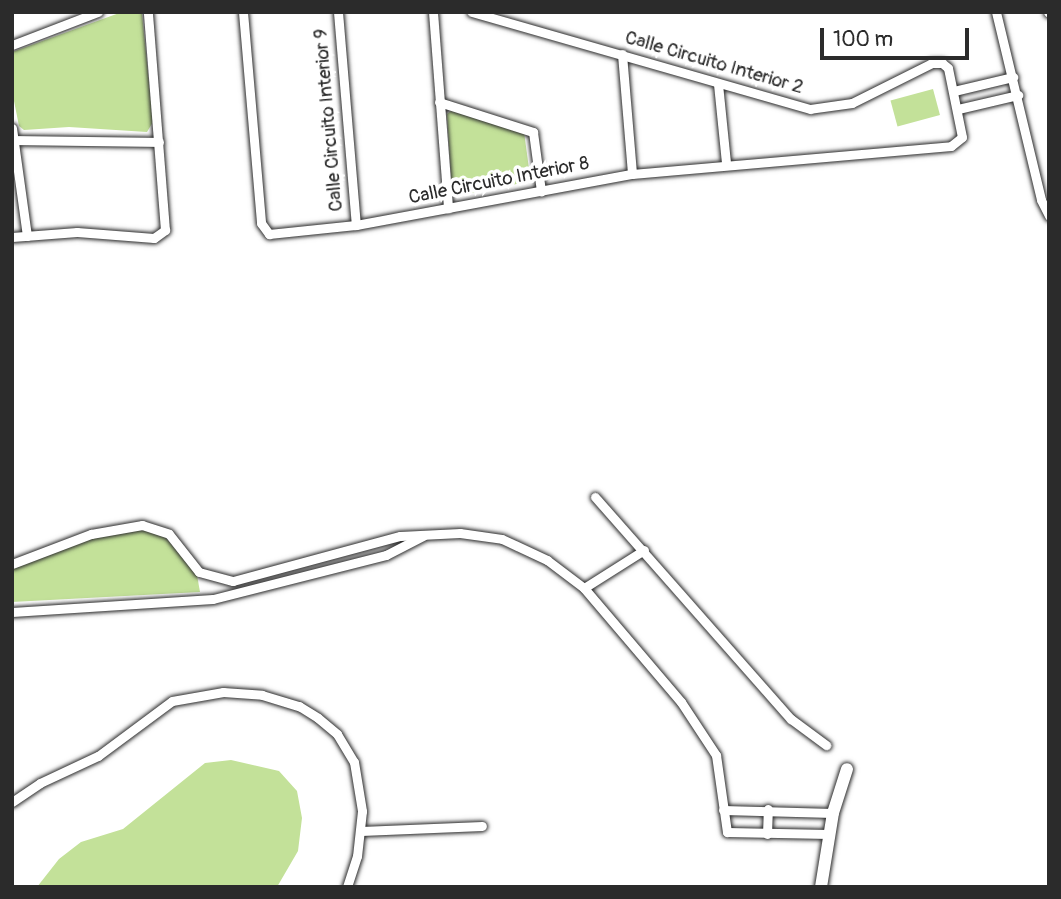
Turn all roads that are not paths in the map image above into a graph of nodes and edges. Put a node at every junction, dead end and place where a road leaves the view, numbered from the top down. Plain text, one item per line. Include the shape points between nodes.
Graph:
1 (98, 12) edge
2 (148, 12) edge
3 (243, 12) edge
4 (338, 12) edge
5 (433, 12) edge
6 (472, 12) edge
7 (996, 12) edge
8 (12, 45) edge
9 (622, 54) junction
10 (1013, 76) junction
11 (718, 84) junction
12 (954, 91) junction
13 (1018, 95) junction
14 (439, 102) junction
15 (958, 109) junction
16 (12, 128) edge
17 (15, 140) junction
18 (960, 141) joint
19 (159, 142) junction
20 (726, 163) junction
21 (632, 174) junction
22 (1037, 181) junction
23 (541, 191) junction
24 (1049, 192) edge
25 (448, 208) junction
26 (1049, 216) edge
27 (356, 225) junction
28 (27, 236) junction
29 (12, 237) edge
30 (596, 497) dead end
31 (423, 536) junction
32 (645, 550) junction
33 (12, 564) edge
34 (584, 588) junction
35 (12, 612) edge
36 (826, 745) dead end
37 (847, 769) dead end
38 (12, 802) edge
39 (768, 809) junction
40 (723, 810) junction
41 (833, 813) junction
42 (482, 826) dead end
43 (361, 831) junction
44 (767, 834) junction
45 (829, 834) junction
46 (347, 887) edge
47 (821, 887) edge

1 - 8 street
2 - 19 street
3 - 27 street, Calle Circuito Interior 8 via 263,228 274,235
4 - 27 street, Calle Circuito Interior 9
5 - 14 street
6 - 9 street, Calle Circuito Interior 2
7 - 10 street
9 - 11 street, Calle Circuito Interior 2
9 - 21 street
10 - 12 street
10 - 13 street
11 - 12 street, Calle Circuito Interior 2 via 822,110 864,99 938,62 948,68
11 - 20 street
12 - 15 street, Calle Circuito Interior 2
13 - 15 street
13 - 22 street
14 - 23 street via 533,132
14 - 25 street
15 - 18 street, Calle Circuito Interior 2
16 - 17 street
17 - 19 street
17 - 28 street
18 - 20 street, Calle Circuito Interior 8 via 951,146
19 - 28 street via 167,218 162,235
20 - 21 street, Calle Circuito Interior 8
21 - 23 street, Calle Circuito Interior 8
22 - 24 street
22 - 26 street
23 - 25 street, Calle Circuito Interior 8
25 - 27 street, Calle Circuito Interior 8
28 - 29 street
30 - 32 street
31 - 33 street via 400,536 233,581 199,572 173,538 151,526 91,534
31 - 34 street via 460,533 502,539 547,560
31 - 35 street via 386,555 212,599
32 - 34 street
32 - 36 street via 790,719
34 - 40 street via 709,741 721,770
37 - 41 main road
38 - 43 street via 40,783 98,756 160,706 202,694 251,694 299,706 337,734 361,785
39 - 40 street
39 - 41 street
39 - 44 street
40 - 44 street via 730,834
41 - 45 main road
42 - 43 street
43 - 46 street
44 - 45 street
45 - 47 main road

